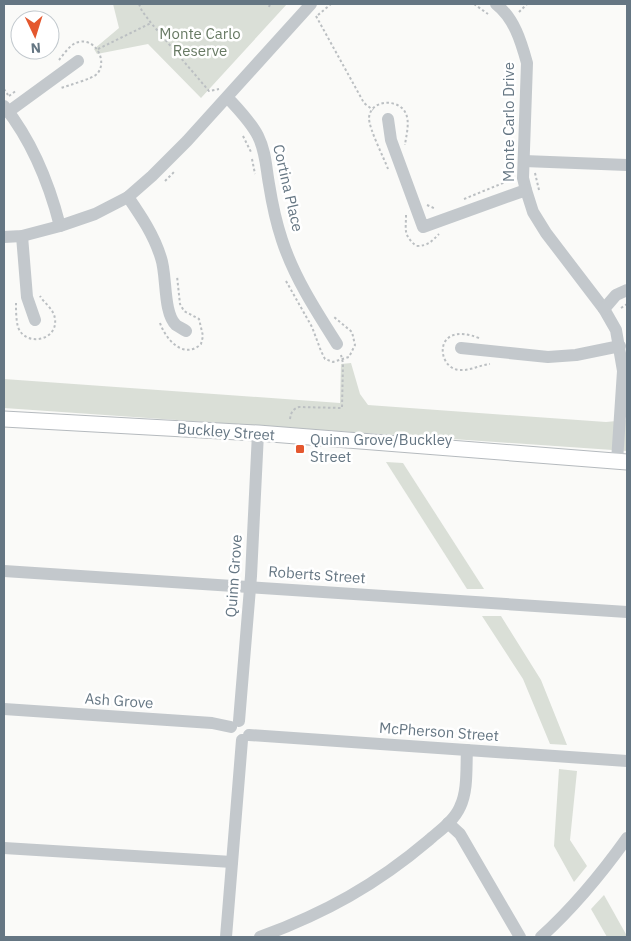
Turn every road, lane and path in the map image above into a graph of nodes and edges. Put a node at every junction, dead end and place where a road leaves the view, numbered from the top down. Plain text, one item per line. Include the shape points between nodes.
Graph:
1 (139, 4) edge
2 (270, 4) edge
3 (311, 4) edge
4 (527, 4) edge
5 (269, 7) dead end
6 (508, 8) edge
7 (316, 16) dead end
8 (151, 23) junction
9 (98, 49) dead end
10 (78, 61) dead end
11 (224, 93) junction
12 (213, 96) dead end
13 (6, 109) edge
14 (388, 119) dead end
15 (404, 147) dead end
16 (524, 162) junction
17 (627, 165) edge
18 (513, 179) dead end
19 (526, 190) junction
20 (128, 197) junction
21 (424, 198) dead end
22 (459, 201) dead end
23 (442, 208) dead end
24 (60, 226) junction
25 (22, 236) junction
26 (4, 237) edge
27 (627, 290) edge
28 (627, 304) edge
29 (604, 309) junction
30 (618, 309) dead end
31 (332, 316) dead end
32 (35, 320) dead end
33 (186, 330) dead end
34 (337, 344) joint
35 (620, 346) junction
36 (461, 348) dead end
37 (343, 360) junction
38 (4, 419) edge
39 (290, 419) dead end
40 (258, 433) junction
41 (622, 461) edge
42 (4, 571) edge
43 (250, 587) junction
44 (627, 612) edge
45 (4, 709) edge
46 (235, 724) junction
47 (245, 737) junction
48 (467, 750) junction
49 (627, 761) edge
50 (448, 823) junction
51 (627, 838) edge
52 (4, 848) edge
53 (232, 862) junction
54 (226, 937) edge
55 (260, 937) edge
56 (520, 937) edge
57 (541, 937) edge

1 - 8 path
2 - 5 path
3 - 11 street
4 - 6 path
6 - 16 street, Monte Carlo Drive via 527,63
7 - 15 path via 364,103 373,110 384,103 397,103 406,114
8 - 9 path
8 - 11 path via 209,91
10 - 13 street
11 - 12 path
11 - 20 street via 188,141
11 - 34 street, Cortina Place via 258,136 266,156 282,241 310,301
13 - 24 street via 38,160 51,190
14 - 19 street via 390,140 423,227
16 - 17 street
16 - 19 street, Monte Carlo Drive
18 - 22 path
19 - 29 street, Monte Carlo Drive via 533,212 546,233
20 - 24 street via 95,214
20 - 33 street via 155,240 162,259 169,314 175,324
21 - 23 path via 427,206 434,210
24 - 25 street
25 - 26 street
25 - 32 street via 27,298
27 - 29 street via 616,295
28 - 30 path
29 - 35 street, Monte Carlo Drive via 616,330
31 - 37 path via 355,338 353,350
34 - 37 path
35 - 36 street via 576,356 548,358
35 - 41 street, Monte Carlo Drive via 623,371
37 - 39 path via 342,408 299,406 290,414
38 - 40 main road, Buckley Street
40 - 41 main road, Buckley Street
40 - 43 street, Quinn Grove
42 - 43 street, Roberts Street
43 - 44 street, Roberts Street
43 - 46 street, Quinn Grove
45 - 46 street, Ash Grove
46 - 47 street via 233,736
47 - 48 street, McPherson Street
47 - 53 street
48 - 49 street, McPherson Street
48 - 50 street via 464,797
50 - 55 street via 373,884 337,905
50 - 56 street via 460,834
51 - 57 street via 579,898
52 - 53 street
53 - 54 street

